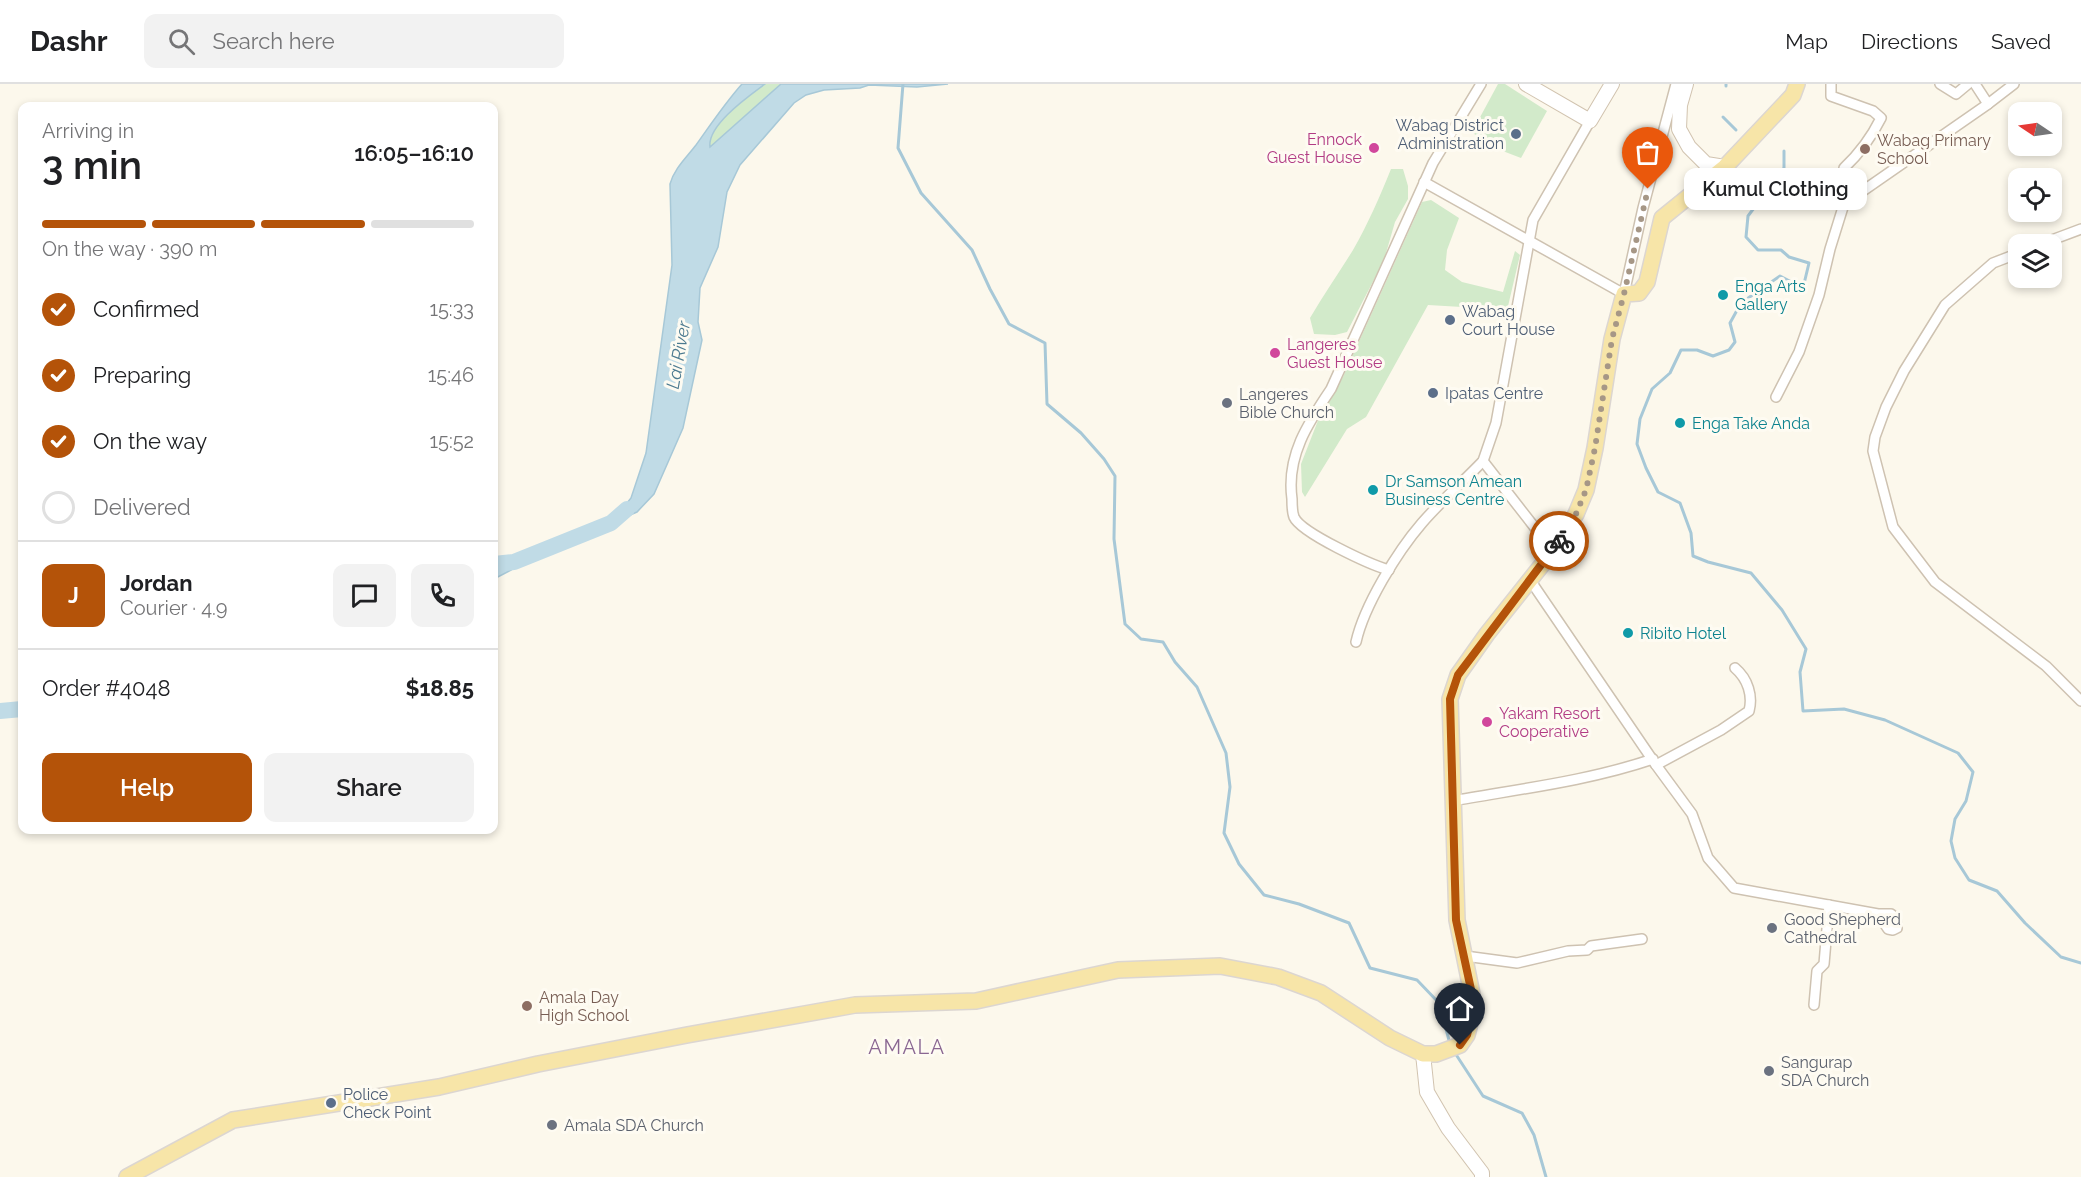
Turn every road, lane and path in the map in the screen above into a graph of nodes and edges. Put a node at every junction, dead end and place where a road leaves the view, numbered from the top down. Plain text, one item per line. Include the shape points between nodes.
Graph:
1 (1481, 84) edge
2 (1526, 84) edge
3 (1612, 84) edge
4 (1676, 84) edge
5 (1686, 84) edge
6 (1797, 84) edge
7 (1831, 84) edge
8 (1940, 84) edge
9 (1968, 84) edge
10 (1975, 84) edge
11 (2014, 84) edge
12 (1988, 104) junction
13 (1590, 121) junction
14 (1725, 167) junction
15 (1844, 168) dead end
16 (1424, 182) junction
17 (2081, 229) edge
18 (2062, 236) edge
19 (1530, 243) junction
20 (2008, 257) edge
21 (1624, 294) junction
22 (1776, 397) dead end
23 (1483, 460) junction
24 (1553, 550) junction
25 (1389, 570) junction
26 (1530, 580) junction
27 (1356, 642) dead end
28 (1736, 668) dead end
29 (2081, 702) edge
30 (1654, 762) junction
31 (1452, 801) junction
32 (1829, 905) junction
33 (1878, 914) dead end
34 (1642, 939) dead end
35 (1465, 956) junction
36 (1814, 1005) dead end
37 (1430, 1054) junction
38 (127, 1177) edge
39 (1482, 1177) edge

1 - 16 street
2 - 13 street
3 - 13 street
4 - 21 street
5 - 14 street via 1679,129 1689,147 1707,164
6 - 14 main road via 1793,95
7 - 15 street via 1831,96 1873,111 1881,118 1870,139
8 - 9 street via 1956,94
10 - 12 street
11 - 12 street
12 - 22 street via 1844,204 1799,352
13 - 19 street via 1533,220
14 - 21 main road via 1662,218 1647,282 1639,293
16 - 19 street
16 - 25 street via 1331,389 1293,456 1290,490 1294,518 1307,531
17 - 18 street
19 - 21 street
19 - 23 street via 1496,423
20 - 29 street via 1993,263 1945,304 1886,407 1873,451 1893,527 1935,582 2046,666
21 - 24 main road via 1612,339 1586,490
23 - 24 street
23 - 25 street via 1421,524
24 - 26 main road
25 - 27 street via 1360,624
26 - 30 street
26 - 31 main road via 1458,675 1450,699
28 - 30 street via 1743,674 1752,699 1749,711 1721,730
30 - 31 street
30 - 32 street via 1692,814 1708,858 1734,888
31 - 35 main road via 1456,920
32 - 33 street
32 - 36 street via 1824,964 1817,971
34 - 35 street via 1516,963
35 - 37 main road via 1472,994 1467,1035 1460,1045
37 - 38 main road via 1390,1038 1321,993 1278,977 1220,966 1118,970 976,1001 855,1005 538,1064 439,1087 233,1120
37 - 39 street via 1427,1092

